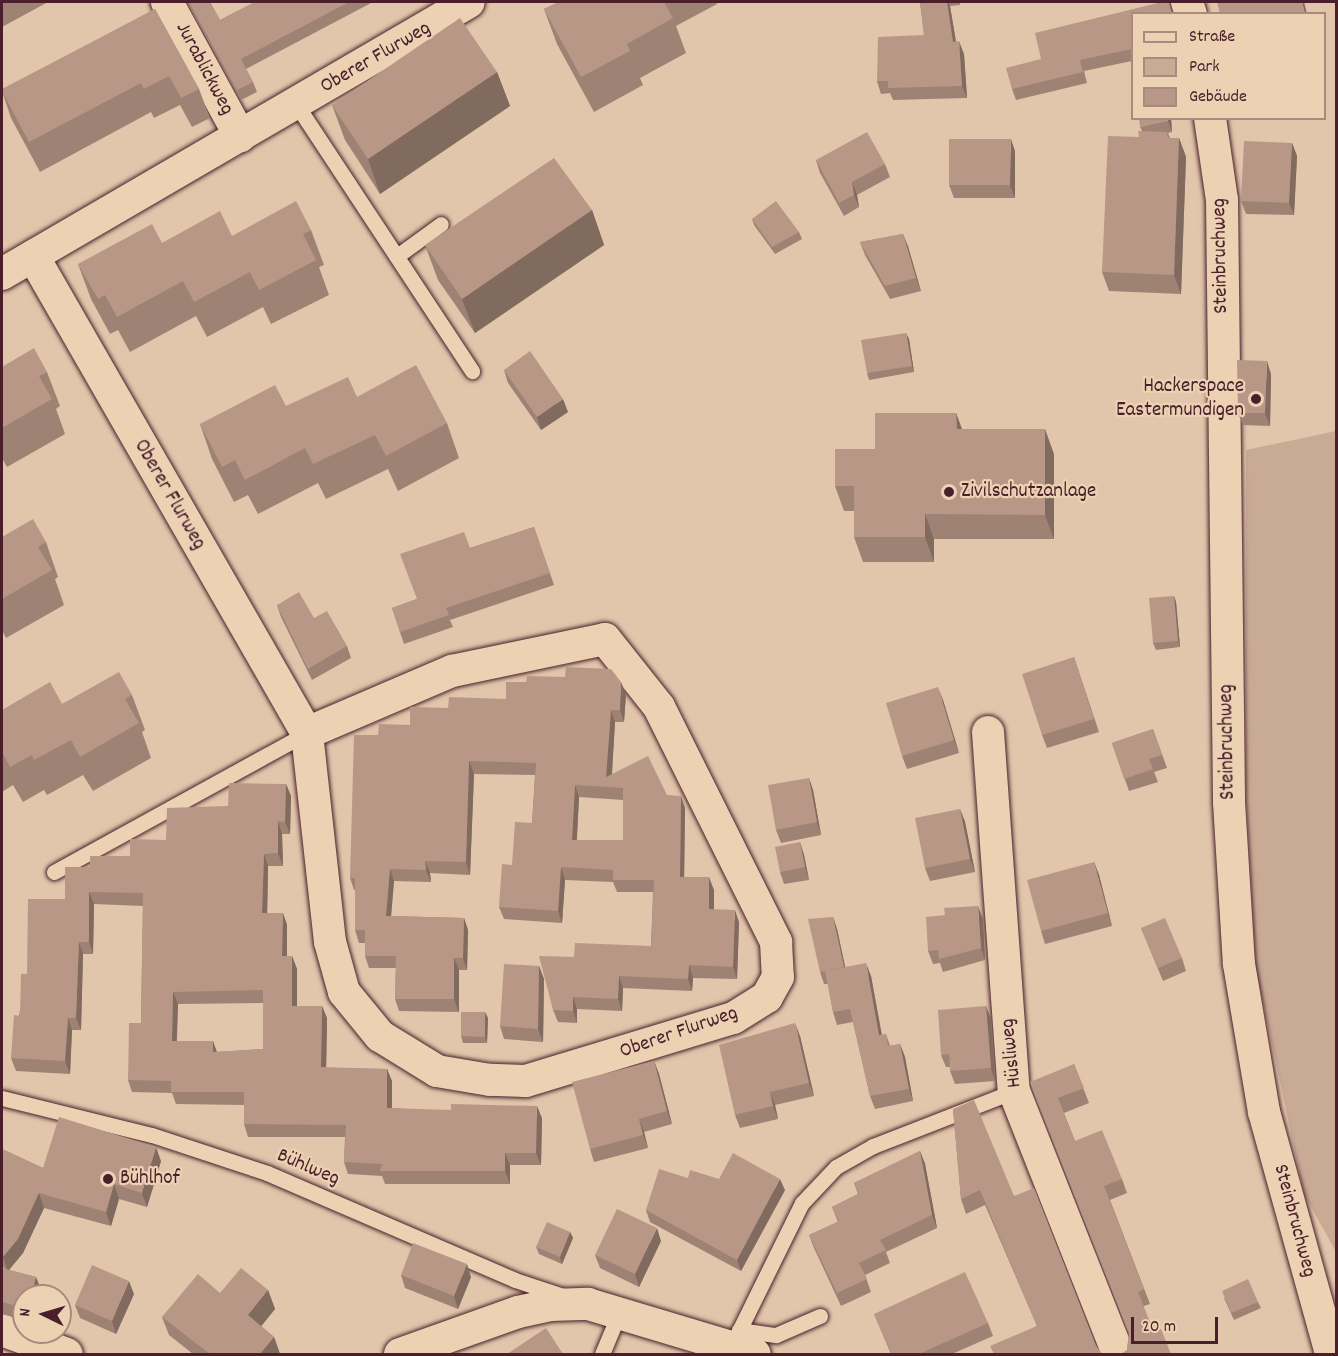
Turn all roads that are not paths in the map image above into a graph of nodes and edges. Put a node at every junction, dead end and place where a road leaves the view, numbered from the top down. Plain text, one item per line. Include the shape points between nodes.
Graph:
1 (167, 2) edge
2 (469, 2) edge
3 (296, 104) junction
4 (1210, 120) edge
5 (240, 136) junction
6 (441, 224) dead end
7 (397, 255) junction
8 (33, 256) junction
9 (2, 274) edge
10 (472, 371) dead end
11 (988, 732) dead end
12 (307, 734) junction
13 (54, 873) dead end
14 (1014, 1091) junction
15 (2, 1098) edge
16 (588, 1304) junction
17 (620, 1311) junction
18 (820, 1316) dead end
19 (2, 1330) edge
20 (742, 1344) edge
21 (67, 1354) edge
22 (400, 1354) edge
23 (602, 1354) edge
24 (1119, 1354) edge
25 (1330, 1354) edge

1 - 5 street, Jurablickweg
2 - 3 street, Oberer Flurweg
3 - 5 street, Oberer Flurweg
3 - 7 lane
4 - 25 street, Steinbruchweg via 1222,200 1229,802 1239,964 1264,1112
5 - 8 street, Oberer Flurweg
6 - 7 lane
7 - 10 lane
8 - 9 street, Oberer Flurweg
8 - 12 street, Oberer Flurweg
11 - 14 street, Hüsliweg
12 - 12 street, Oberer Flurweg via 452,671 605,639 659,707 776,942 778,977 767,997 733,1018 525,1081 437,1071 380,1036 344,992 330,942
12 - 13 lane
14 - 20 lane via 873,1146 836,1167 802,1203
14 - 24 street, Hüsliweg
15 - 16 lane, Bühlweg via 152,1135 267,1173 515,1280
16 - 17 street
16 - 22 street via 551,1305 518,1312
17 - 20 street
17 - 23 lane
18 - 20 lane via 776,1335
19 - 21 street

